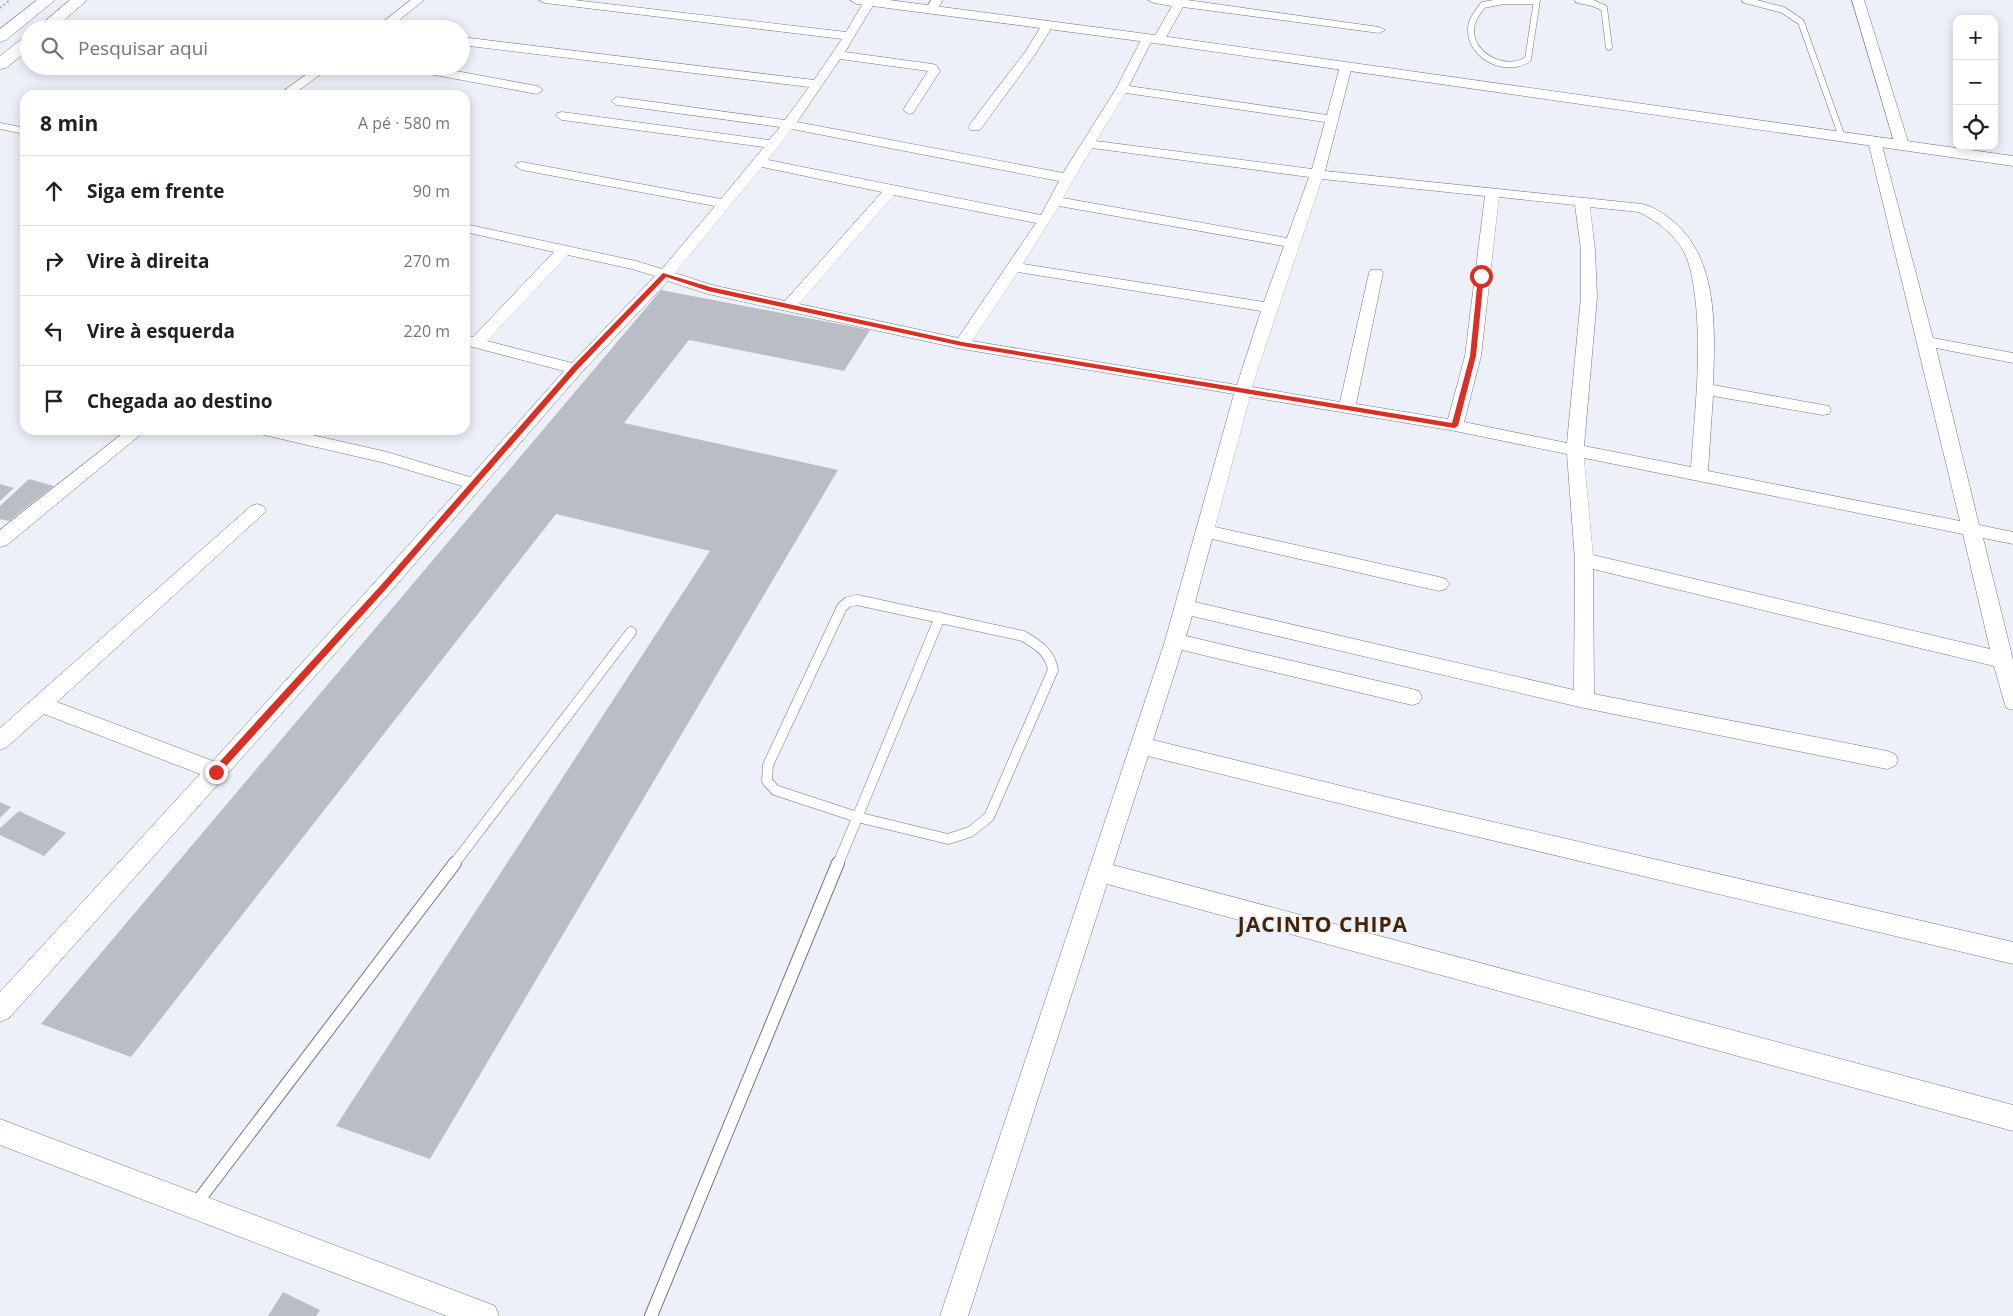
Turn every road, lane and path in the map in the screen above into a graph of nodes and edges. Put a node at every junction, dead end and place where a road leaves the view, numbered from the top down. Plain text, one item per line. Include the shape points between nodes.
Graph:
1 (10, 0) edge
2 (48, 0) edge
3 (79, 0) edge
4 (418, 0) edge
5 (545, 0) edge
6 (1154, 0) edge
7 (1578, 0) edge
8 (1745, 0) edge
9 (1858, 0) edge
10 (865, 1) edge
11 (1536, 1) edge
12 (1180, 2) edge
13 (935, 5) edge
14 (0, 8) edge
15 (22, 20) edge
16 (55, 20) edge
17 (392, 20) edge
18 (20, 22) edge
19 (1048, 24) junction
20 (1379, 30) dead end
21 (850, 36) junction
22 (0, 37) edge
23 (1153, 38) junction
24 (470, 43) edge
25 (1609, 47) dead end
26 (20, 48) edge
27 (837, 55) junction
28 (0, 64) edge
29 (1346, 66) junction
30 (313, 75) edge
31 (456, 75) edge
32 (816, 84) junction
33 (1122, 89) junction
34 (291, 90) edge
35 (537, 90) dead end
36 (617, 101) dead end
37 (908, 110) dead end
38 (562, 116) dead end
39 (1331, 119) junction
40 (788, 124) junction
41 (0, 126) edge
42 (975, 127) dead end
43 (20, 130) edge
44 (1842, 137) junction
45 (1875, 142) junction
46 (771, 144) junction
47 (1090, 144) junction
48 (1902, 145) junction
49 (2013, 161) edge
50 (759, 162) junction
51 (522, 166) dead end
52 (1317, 174) junction
53 (1067, 178) junction
54 (891, 190) junction
55 (1492, 194) junction
56 (1055, 201) junction
57 (1582, 202) junction
58 (724, 204) junction
59 (1045, 220) junction
60 (470, 229) edge
61 (1292, 243) junction
62 (565, 249) junction
63 (1013, 267) junction
64 (1376, 272) dead end
65 (665, 275) junction
66 (788, 307) junction
67 (1270, 308) junction
68 (471, 341) edge
69 (1926, 341) junction
70 (962, 344) junction
71 (2013, 358) edge
72 (575, 369) junction
73 (1705, 389) junction
74 (1243, 391) junction
75 (1348, 409) junction
76 (1823, 410) dead end
77 (1454, 426) junction
78 (132, 435) edge
79 (287, 435) edge
80 (1575, 451) junction
81 (1699, 474) junction
82 (474, 484) junction
83 (257, 510) dead end
84 (1204, 530) junction
85 (1973, 531) junction
86 (2013, 538) edge
87 (0, 540) edge
88 (1584, 560) junction
89 (1439, 584) dead end
90 (1184, 607) junction
91 (940, 617) junction
92 (2004, 630) edge
93 (631, 632) dead end
94 (1175, 641) junction
95 (2003, 660) junction
96 (1412, 698) dead end
97 (1584, 700) junction
98 (2013, 702) edge
99 (41, 704) junction
100 (0, 741) edge
101 (1142, 746) junction
102 (1887, 760) dead end
103 (216, 772) junction
104 (857, 817) junction
105 (1100, 872) junction
106 (2013, 953) edge
107 (0, 1010) edge
108 (2013, 1118) edge
109 (0, 1132) edge
110 (195, 1206) junction
111 (481, 1315) edge
112 (651, 1316) edge
113 (954, 1316) edge

1 - 14 path
2 - 15 main road
3 - 16 main road
4 - 17 street
5 - 21 street
6 - 12 street
7 - 25 lane via 1604,8
8 - 44 lane via 1783,10 1801,22
9 - 48 street
10 - 13 street
10 - 21 street
11 - 11 lane via 1528,59 1516,65 1496,63 1483,55 1470,35 1472,21 1483,5
12 - 20 street
12 - 23 street
13 - 19 street
18 - 22 main road
19 - 23 street
19 - 42 street
21 - 27 street
23 - 29 street
23 - 33 street
24 - 32 street
26 - 28 main road
27 - 32 street
27 - 37 street via 932,68 934,71
29 - 39 street
29 - 44 street
30 - 34 street
31 - 35 street
32 - 40 street
33 - 39 street
33 - 47 street
36 - 40 street
38 - 46 street
39 - 52 street
40 - 46 street
40 - 53 street
41 - 43 lane
44 - 45 street
45 - 48 street
45 - 69 street
46 - 50 street
47 - 52 street
47 - 53 street
48 - 49 street
50 - 54 street
50 - 58 street
51 - 58 street
52 - 55 street
52 - 61 street
53 - 56 street
54 - 59 street
54 - 66 street
55 - 57 street
55 - 77 street via 1473,356
56 - 59 street
56 - 61 street
57 - 73 street via 1642,208 1658,215 1679,234 1694,258 1700,276 1705,326
57 - 80 street via 1589,297
58 - 65 street
59 - 63 street
60 - 62 street
61 - 67 street
62 - 65 street
62 - 68 street
63 - 67 street
63 - 70 street
64 - 75 street
65 - 66 street via 695,286
65 - 72 street
66 - 70 street
67 - 74 street
68 - 72 street
69 - 71 street
69 - 85 street
70 - 74 street
72 - 82 street
73 - 76 street
73 - 81 street
74 - 75 street
74 - 84 street
75 - 77 street
77 - 80 street
78 - 87 street
79 - 82 street via 386,458
80 - 81 street
80 - 88 street
81 - 85 street
82 - 103 street
83 - 99 street
84 - 89 street
84 - 90 street
85 - 86 street
85 - 92 street
88 - 95 street
88 - 97 street
90 - 94 street
90 - 97 street
91 - 104 lane
91 - 104 lane via 857,600 842,607 768,765 767,781 775,790
91 - 104 lane via 1023,636 1043,648 1052,659 1053,670 989,817 976,830 948,839
92 - 95 street
93 - 110 lane
94 - 96 street
94 - 101 street
95 - 98 street
97 - 102 street
99 - 100 street
99 - 103 street
101 - 105 street
101 - 106 street
103 - 107 street
104 - 112 lane
105 - 108 street
105 - 113 street
109 - 110 street
110 - 111 street

